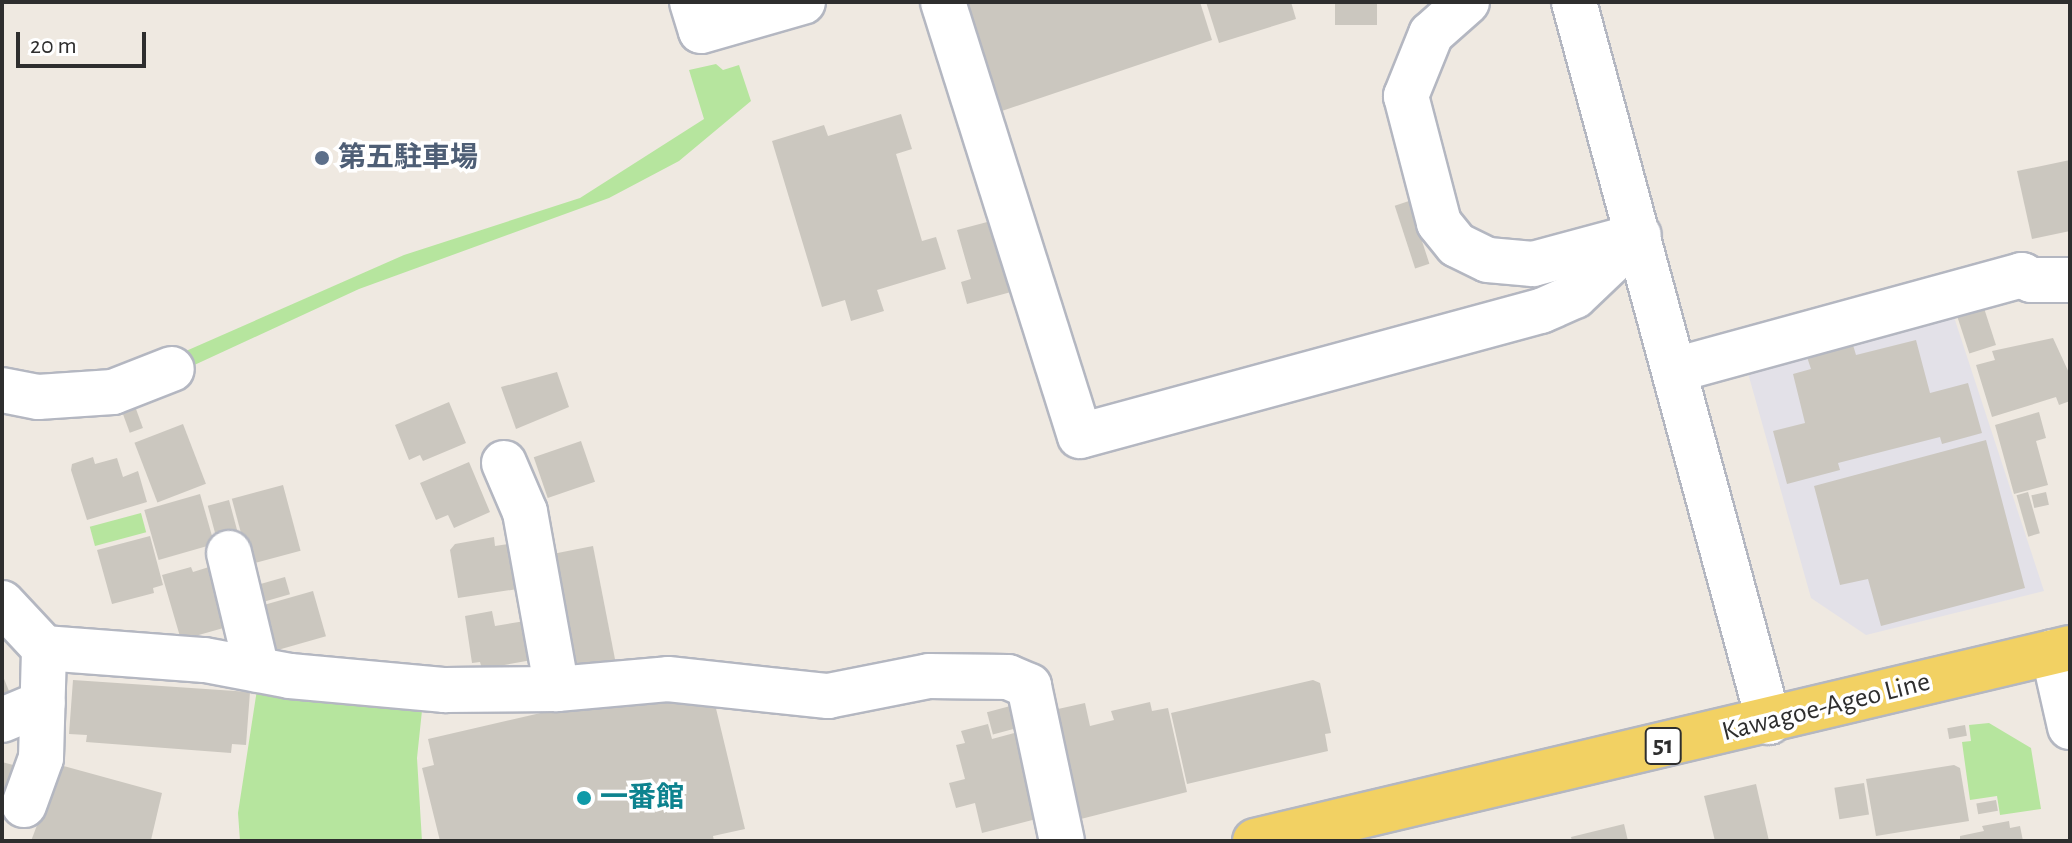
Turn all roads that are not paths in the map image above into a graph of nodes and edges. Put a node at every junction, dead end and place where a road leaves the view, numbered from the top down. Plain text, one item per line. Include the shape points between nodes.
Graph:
1 (692, 2) edge
2 (803, 2) edge
3 (943, 2) edge
4 (1467, 2) edge
5 (1574, 2) edge
6 (1639, 235) junction
7 (2064, 270) edge
8 (172, 369) dead end
9 (1675, 370) junction
10 (2, 390) edge
11 (504, 463) dead end
12 (229, 553) dead end
13 (2, 603) edge
14 (44, 648) junction
15 (2062, 650) edge
16 (257, 670) junction
17 (557, 689) junction
18 (43, 703) junction
19 (2, 720) edge
20 (1769, 722) junction
21 (2070, 727) edge
22 (24, 805) dead end
23 (1062, 841) edge
24 (1255, 841) edge

1 - 2 street via 701,31
3 - 6 street via 1080,436 1541,311 1575,296
4 - 6 street via 1431,34 1406,96 1439,223 1457,245 1488,260 1533,264
5 - 6 street
6 - 9 street
7 - 9 street via 2022,275
8 - 10 street via 113,392 38,397
9 - 20 street
11 - 17 street via 525,512
12 - 16 street
13 - 14 street
14 - 16 street via 205,660
14 - 18 street
15 - 20 main road, Kawagoe-Ageo Line / 51
15 - 21 street
16 - 17 street via 445,690
17 - 23 street via 668,679 828,696 929,676 1008,677 1029,686
18 - 19 street
18 - 22 street via 41,758
20 - 24 main road, Kawagoe-Ageo Line / 51

